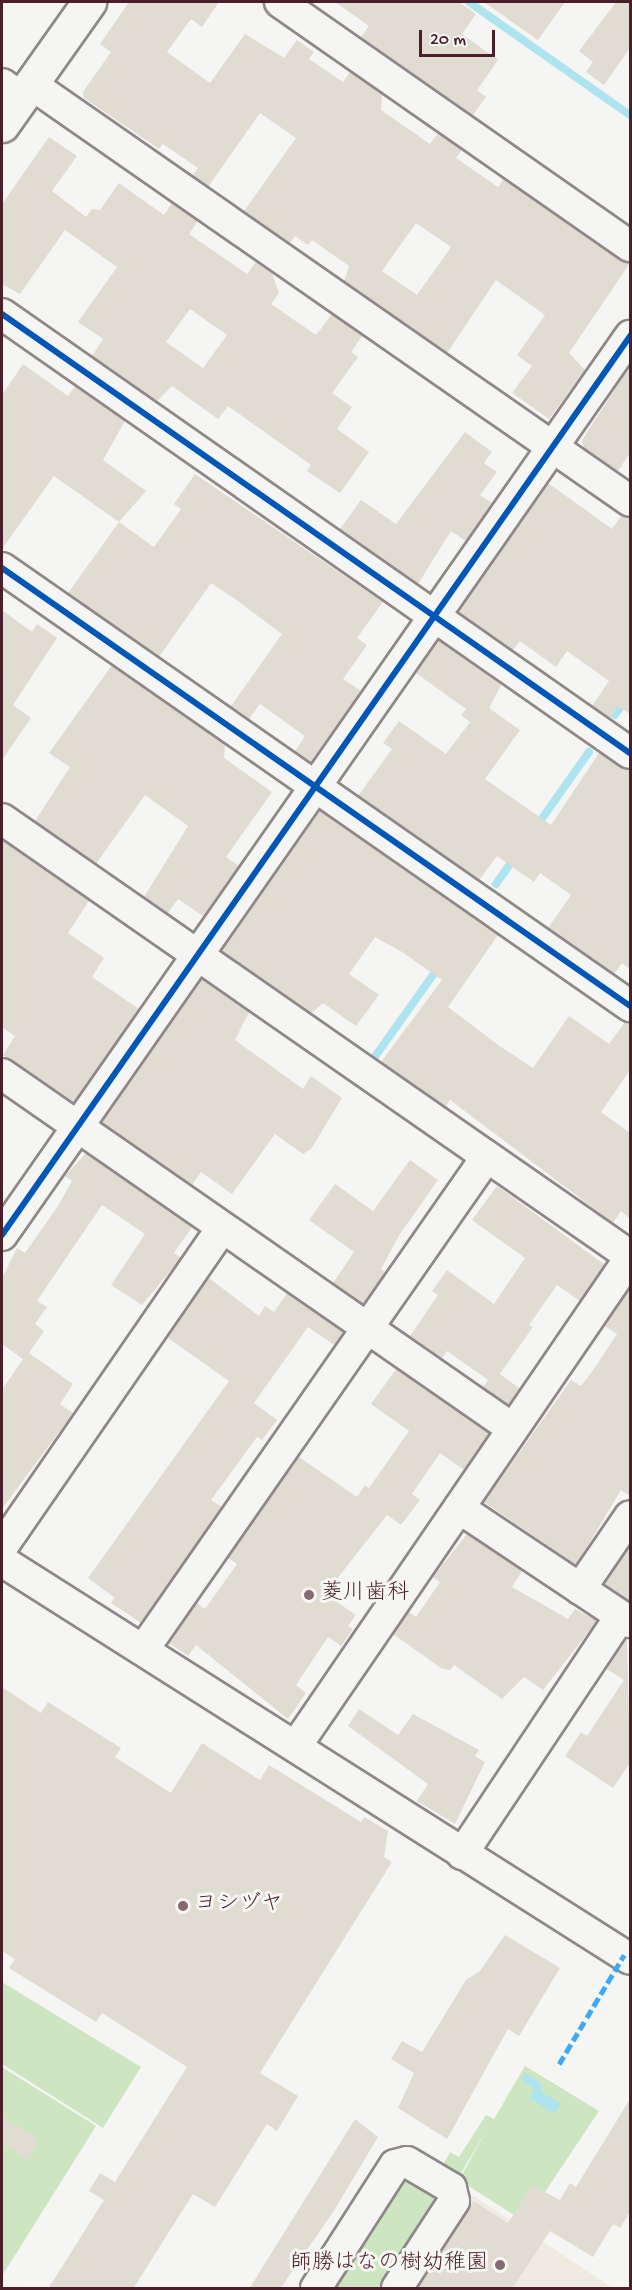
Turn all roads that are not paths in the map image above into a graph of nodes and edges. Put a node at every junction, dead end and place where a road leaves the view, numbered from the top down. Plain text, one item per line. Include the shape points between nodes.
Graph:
1 (89, 2) edge
2 (280, 2) edge
3 (18, 89) edge
4 (2, 125) edge
5 (630, 246) edge
6 (2, 314) edge
7 (630, 336) edge
8 (554, 447) junction
9 (630, 501) edge
10 (2, 568) edge
11 (435, 616) junction
12 (630, 753) edge
13 (315, 787) junction
14 (2, 819) edge
15 (197, 956) junction
16 (630, 1006) edge
17 (2, 1074) edge
18 (77, 1127) junction
19 (486, 1158) junction
20 (222, 1228) junction
21 (2, 1235) edge
22 (630, 1257) edge
23 (368, 1328) junction
24 (513, 1429) junction
25 (459, 1509) junction
26 (630, 1516) edge
27 (2, 1547) edge
28 (2, 1561) edge
29 (580, 1589) junction
30 (626, 1619) edge
31 (143, 1650) junction
32 (296, 1746) junction
33 (462, 1854) junction
34 (628, 1953) edge
35 (316, 2289) edge
36 (397, 2289) edge

1 - 3 main road
2 - 5 street
3 - 4 main road
3 - 8 street
6 - 11 street
7 - 8 street
8 - 9 street
8 - 11 street
10 - 13 street
11 - 12 street
11 - 13 street
13 - 15 street
13 - 16 street
14 - 15 street
15 - 18 street
15 - 19 street
17 - 18 street
18 - 20 street
18 - 21 street
19 - 22 street
19 - 23 street
20 - 23 street
20 - 27 street
22 - 24 street
23 - 24 street
23 - 31 street
24 - 25 street
25 - 29 street
25 - 32 street
26 - 29 street
28 - 31 street
29 - 30 street
30 - 33 street
31 - 32 street
32 - 33 street
33 - 34 street
35 - 36 street via 395,2165 407,2162 451,2188 454,2201

